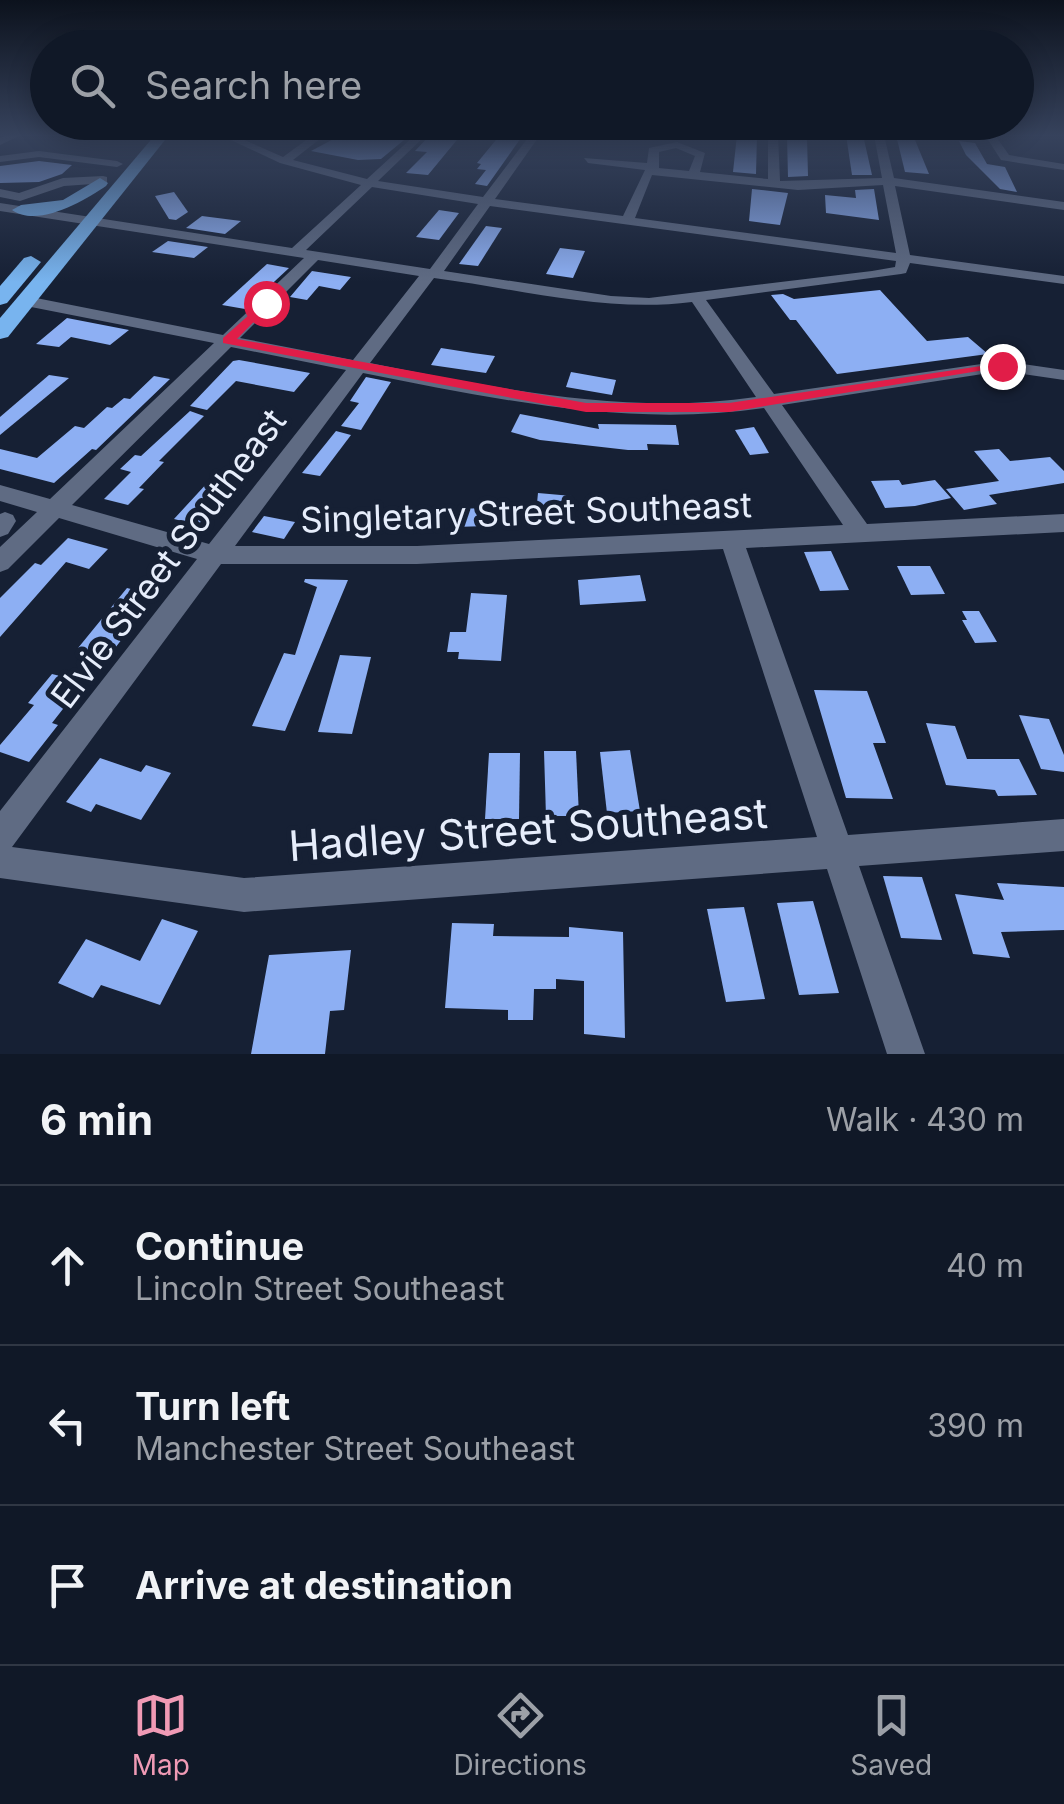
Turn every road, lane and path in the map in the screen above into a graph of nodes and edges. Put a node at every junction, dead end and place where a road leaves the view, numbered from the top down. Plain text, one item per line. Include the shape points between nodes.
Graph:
1 (56, 184) edge
2 (99, 184) edge
3 (101, 184) edge
4 (109, 184) edge
5 (115, 184) edge
6 (367, 184) edge
7 (375, 184) edge
8 (499, 184) edge
9 (642, 184) edge
10 (889, 184) edge
11 (910, 184) edge
12 (8, 201) edge
13 (486, 202) junction
14 (1064, 206) edge
15 (80, 220) junction
16 (627, 221) junction
17 (305, 254) junction
18 (904, 258) junction
19 (431, 274) junction
20 (1064, 280) edge
21 (2, 294) edge
22 (696, 298) junction
23 (26, 300) junction
24 (0, 319) edge
25 (0, 332) edge
26 (228, 341) junction
27 (358, 366) junction
28 (1064, 375) edge
29 (771, 402) junction
30 (0, 492) edge
31 (55, 509) junction
32 (1064, 523) edge
33 (860, 533) junction
34 (732, 540) junction
35 (215, 555) junction
36 (0, 562) edge
37 (1064, 835) edge
38 (0, 837) edge
39 (838, 852) junction
40 (0, 862) edge
41 (906, 1054) edge

1 - 12 street
2 - 12 highway via 67,205
3 - 15 highway
4 - 15 highway
5 - 15 highway
6 - 17 street
7 - 13 street
8 - 13 street, Elvie Street Southeast
9 - 16 street
10 - 18 street
11 - 14 street
12 - 15 street
13 - 16 street
13 - 19 street, Elvie Street Southeast
15 - 17 street
15 - 21 highway
15 - 23 highway
15 - 24 highway
16 - 18 street
17 - 19 street
17 - 26 street
18 - 20 street
18 - 22 street via 901,270 887,273
19 - 22 street via 611,302
19 - 27 street, Elvie Street Southeast
22 - 29 street
23 - 25 highway
23 - 26 street
26 - 27 street
26 - 31 street
27 - 29 street via 586,408
27 - 35 street, Elvie Street Southeast
28 - 29 street via 1002,366
29 - 33 street
30 - 31 street, Singletary Street Southeast
31 - 35 street, Singletary Street Southeast
31 - 36 street
32 - 33 street, Singletary Street Southeast
33 - 34 street, Singletary Street Southeast
34 - 35 street, Singletary Street Southeast
34 - 39 street
35 - 38 street, Elvie Street Southeast
37 - 39 street, Hadley Street Southeast
39 - 40 street, Hadley Street Southeast via 244,895
39 - 41 street

